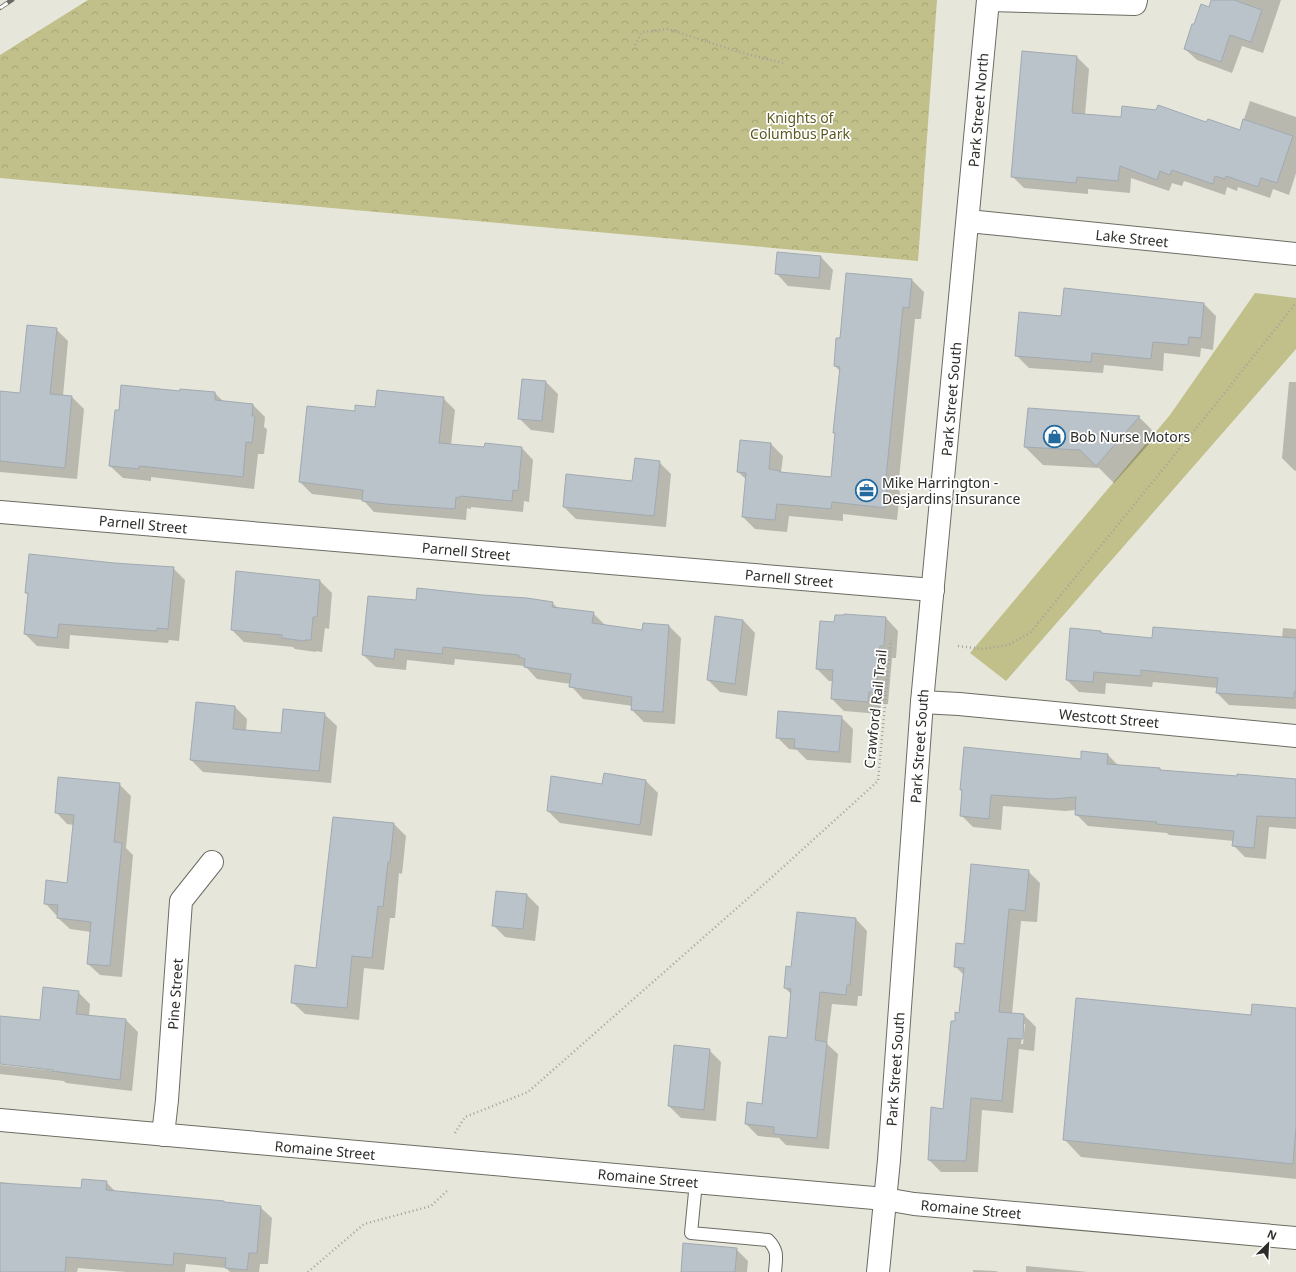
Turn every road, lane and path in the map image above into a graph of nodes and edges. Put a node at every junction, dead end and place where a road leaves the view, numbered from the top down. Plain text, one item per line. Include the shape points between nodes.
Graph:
1 (988, 0) edge
2 (1136, 0) edge
3 (635, 45) dead end
4 (783, 63) dead end
5 (968, 221) junction
6 (1296, 254) edge
7 (1296, 303) edge
8 (0, 512) edge
9 (933, 590) junction
10 (892, 640) dead end
11 (958, 646) dead end
12 (922, 702) junction
13 (1296, 736) edge
14 (212, 862) dead end
15 (0, 1120) edge
16 (455, 1133) dead end
17 (163, 1135) junction
18 (696, 1182) junction
19 (448, 1190) dead end
20 (885, 1199) junction
21 (1296, 1238) edge
22 (308, 1272) edge
23 (775, 1272) edge
24 (878, 1272) edge

1 - 2 street via 1135,4
1 - 5 street, Park Street North
3 - 4 path via 642,32 668,29
5 - 6 street, Lake Street
5 - 9 street, Park Street South
7 - 11 path via 1030,633 1008,645 982,649
8 - 9 street, Parnell Street
9 - 12 street, Park Street South
10 - 16 path, Crawford Rail Trail via 878,781 528,1092 466,1117
12 - 13 street, Westcott Street
12 - 20 street, Park Street South
14 - 17 street, Pine Street via 181,900
15 - 17 street, Romaine Street
17 - 18 street, Romaine Street
18 - 20 street, Romaine Street
18 - 23 lane via 691,1232 768,1240 776,1251
19 - 22 path via 431,1206 364,1224
20 - 21 street, Romaine Street via 914,1204
20 - 24 street, Park Street South

